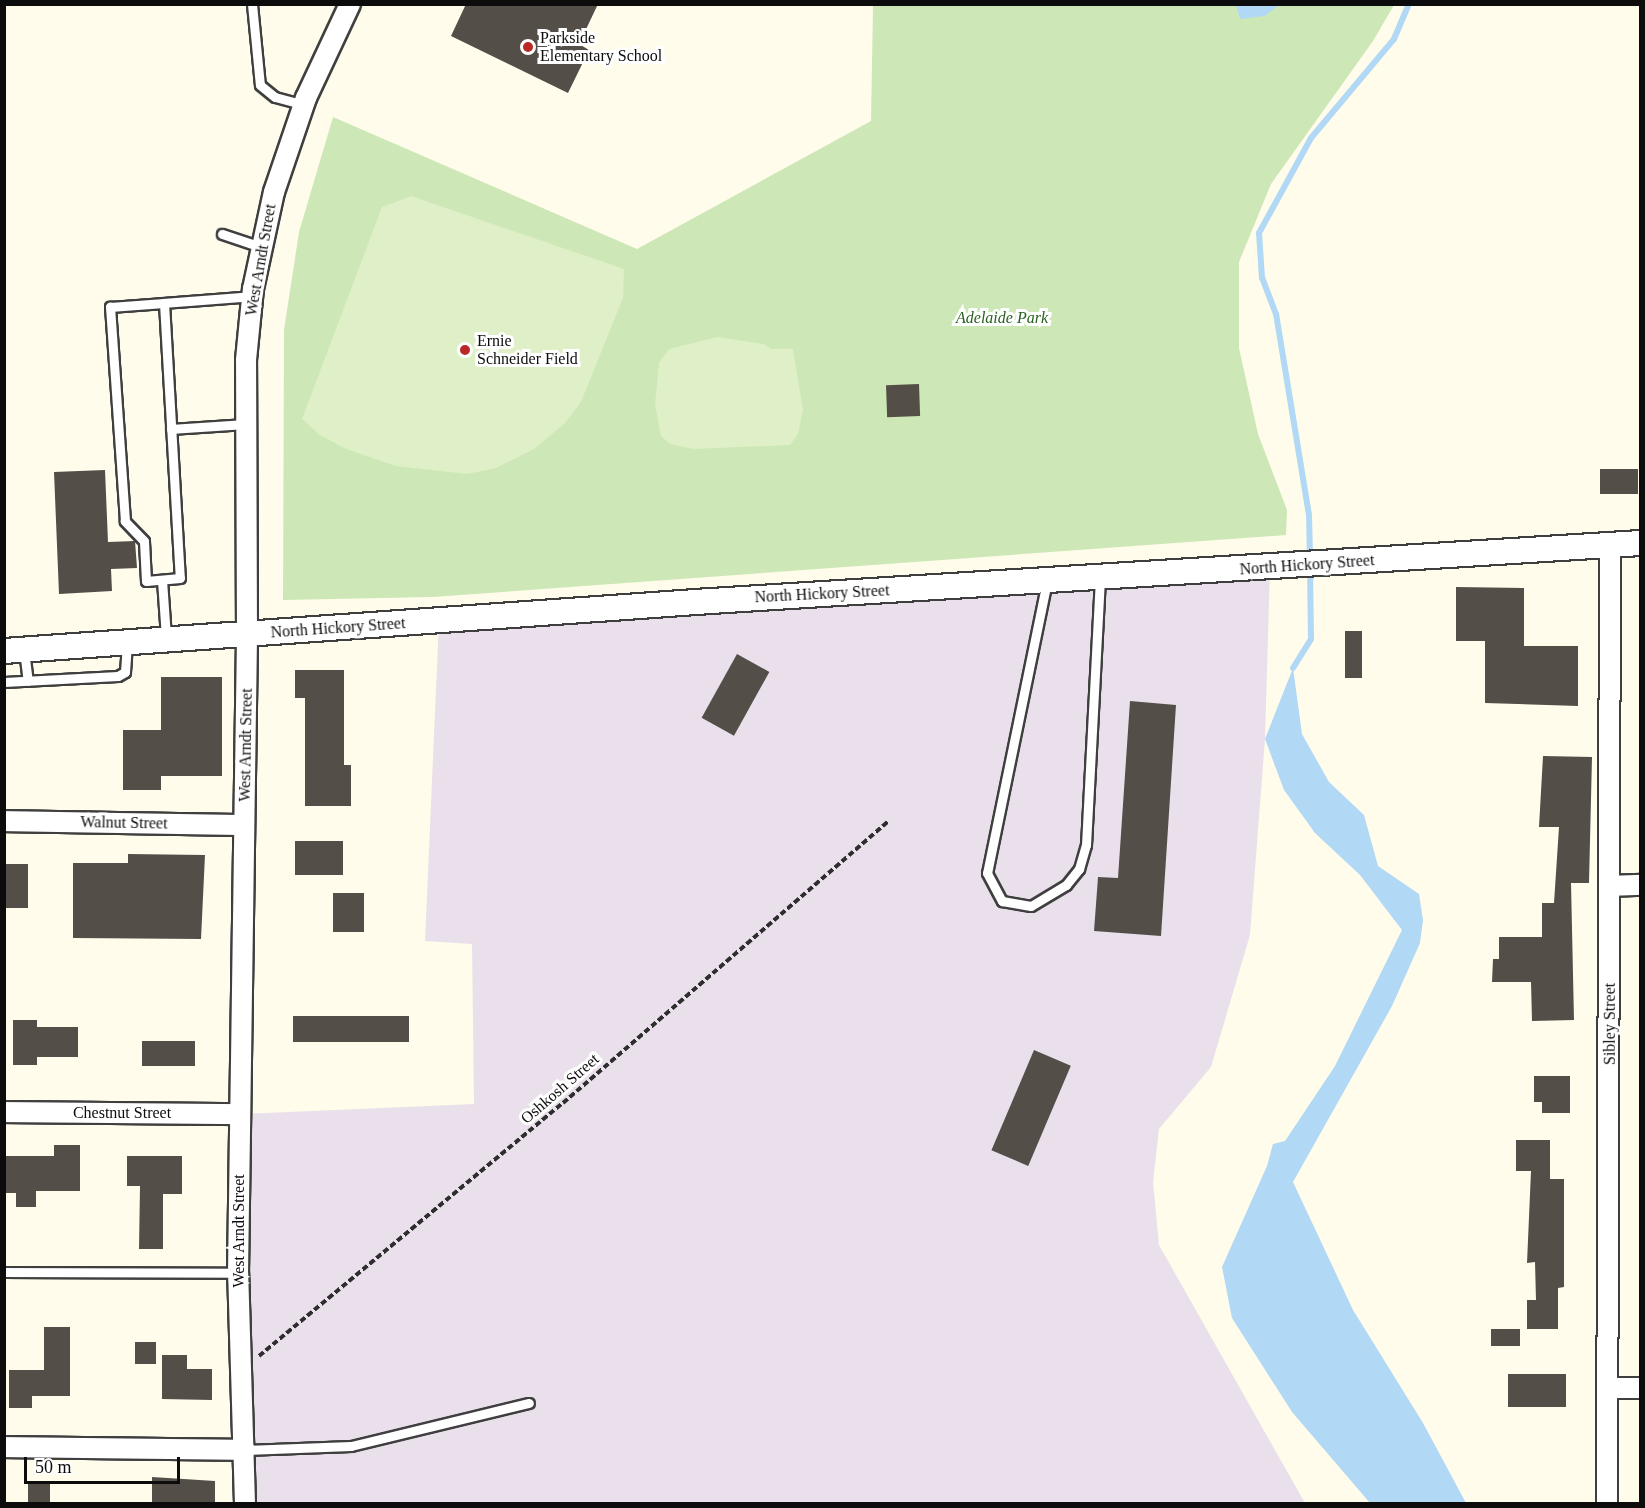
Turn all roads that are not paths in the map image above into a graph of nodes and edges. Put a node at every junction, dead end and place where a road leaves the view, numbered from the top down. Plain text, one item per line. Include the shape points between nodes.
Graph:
1 (252, 4) edge
2 (350, 4) edge
3 (304, 105) junction
4 (222, 234) dead end
5 (261, 247) junction
6 (253, 296) junction
7 (164, 303) junction
8 (245, 424) junction
9 (171, 429) junction
10 (1641, 543) edge
11 (1610, 545) junction
12 (1100, 578) junction
13 (162, 580) junction
14 (1047, 581) junction
15 (247, 635) junction
16 (166, 640) junction
17 (127, 643) junction
18 (14, 650) edge
19 (28, 681) junction
20 (4, 682) edge
21 (4, 821) edge
22 (244, 825) junction
23 (1641, 885) edge
24 (1610, 886) junction
25 (4, 1112) edge
26 (240, 1114) junction
27 (4, 1272) edge
28 (238, 1273) junction
29 (1610, 1388) junction
30 (1641, 1388) edge
31 (529, 1403) dead end
32 (4, 1447) edge
33 (245, 1450) junction
34 (245, 1503) edge
35 (1607, 1503) edge

1 - 3 lane via 260,85 275,97
2 - 3 street, West Arndt Street
3 - 5 street, West Arndt Street via 274,192
4 - 5 lane
5 - 6 street, West Arndt Street
6 - 7 lane
6 - 8 street, West Arndt Street
7 - 9 lane
7 - 13 lane via 110,307 125,521 144,541 146,581
8 - 9 lane
8 - 15 street, West Arndt Street
9 - 13 lane via 180,578
10 - 11 street, North Hickory Street
11 - 12 street, North Hickory Street
11 - 24 street, Sibley Street
12 - 14 street, North Hickory Street
12 - 14 lane via 1086,845 1079,869 1066,885 1031,906 1002,901 987,873
13 - 16 lane
14 - 15 street, North Hickory Street
15 - 16 street, North Hickory Street
15 - 22 street, West Arndt Street
16 - 17 street, North Hickory Street
17 - 18 street, North Hickory Street
17 - 19 lane via 125,672 118,676
18 - 19 lane
19 - 20 lane
21 - 22 street, Walnut Street
22 - 26 street, West Arndt Street
23 - 24 street
24 - 29 street, Sibley Street
25 - 26 street, Chestnut Street
26 - 28 street, West Arndt Street
27 - 28 lane
28 - 33 street, West Arndt Street
29 - 30 street
29 - 35 street, Sibley Street
31 - 33 lane via 351,1446
32 - 33 street
33 - 34 street, West Arndt Street

